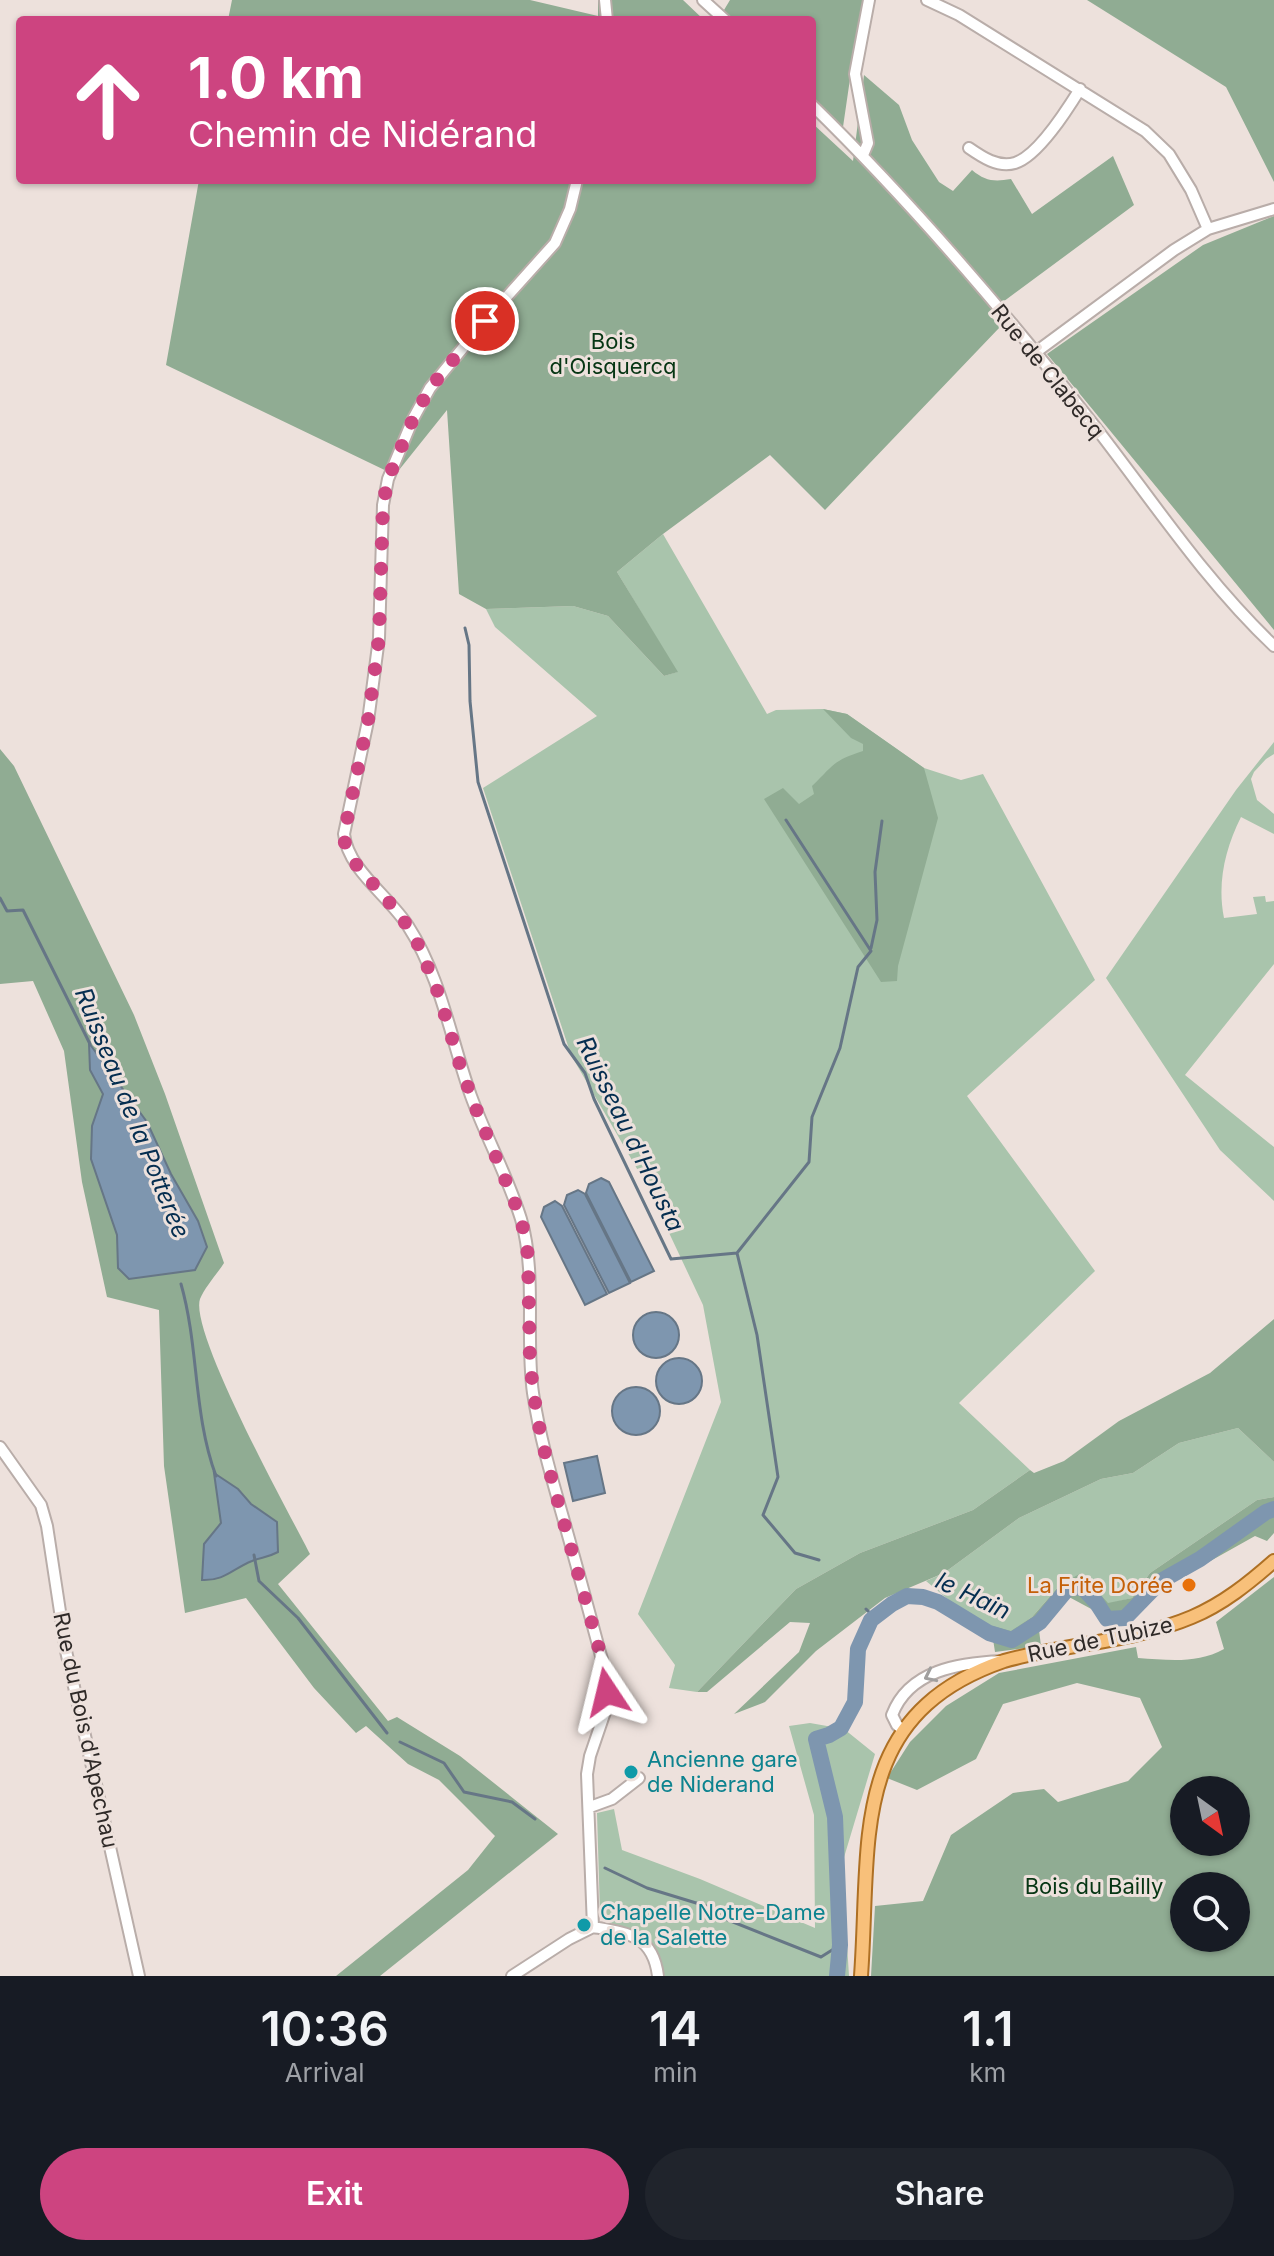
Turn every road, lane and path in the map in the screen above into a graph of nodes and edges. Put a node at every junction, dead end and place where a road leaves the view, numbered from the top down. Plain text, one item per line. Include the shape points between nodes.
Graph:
1 (703, 0) edge
2 (869, 0) edge
3 (927, 0) edge
4 (721, 16) edge
5 (1080, 89) junction
6 (816, 109) edge
7 (969, 148) dead end
8 (863, 155) junction
9 (576, 184) edge
10 (1274, 209) edge
11 (1208, 229) junction
12 (1036, 352) junction
13 (1274, 646) edge
14 (0, 1447) edge
15 (1274, 1561) edge
16 (1004, 1661) junction
17 (903, 1730) junction
18 (639, 1778) dead end
19 (590, 1807) junction
20 (593, 1927) junction
21 (139, 1976) edge
22 (512, 1976) edge
23 (658, 1976) edge
24 (861, 1976) edge

1 - 4 street
2 - 8 street via 855,74 868,143
3 - 5 street
5 - 7 street via 1054,129 1025,158 1005,164 986,160
5 - 11 street via 1145,131 1169,154
6 - 8 street, Rue de Clabecq
8 - 12 street, Rue de Clabecq
9 - 19 street via 555,243 430,388 388,479 379,638 344,834 354,862 401,916 419,946 521,1218 528,1255 530,1364 537,1417 606,1674 606,1709 588,1764
10 - 11 street
11 - 12 street
12 - 13 street, Rue de Clabecq via 1191,554
14 - 21 street, Rue du Bois d'Apechau via 41,1505 47,1526 66,1651
15 - 16 main road, Rue de Tubize via 1192,1617
16 - 17 main road, Rue de Tubize via 940,1693
16 -> 17 street, Rue de Tubize via 966,1664 922,1678 902,1696 892,1715
17 - 24 main road, Rue de Tubize via 881,1771 869,1824
18 - 19 street via 612,1799
19 - 20 street
20 - 22 street
20 - 23 street via 643,1942 654,1956

